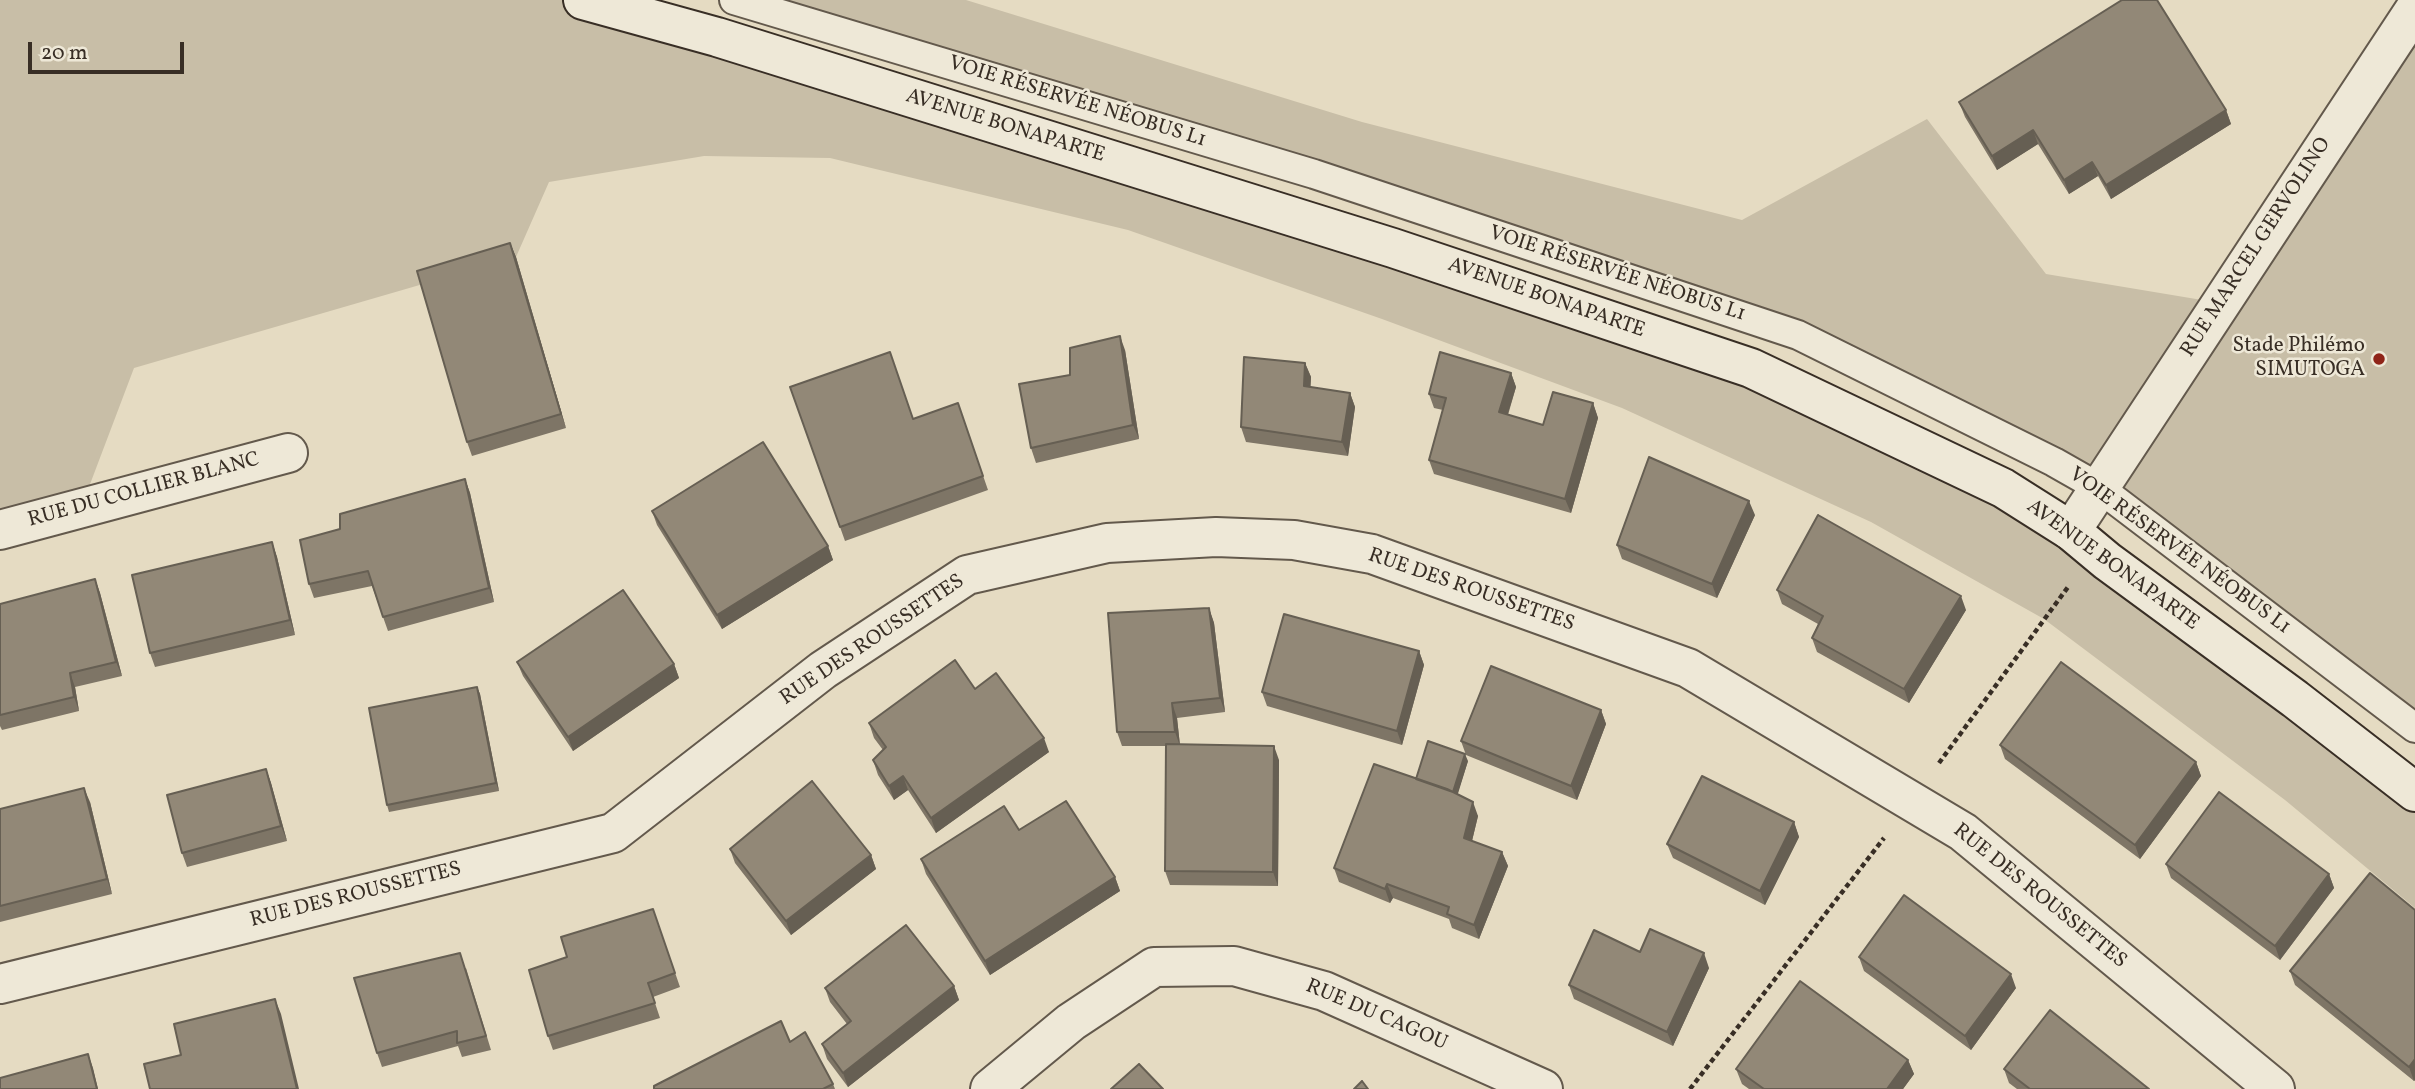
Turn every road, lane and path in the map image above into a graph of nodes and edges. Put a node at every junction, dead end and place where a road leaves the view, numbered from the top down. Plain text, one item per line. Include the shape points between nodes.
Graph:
1 (583, 0) edge
2 (734, 0) edge
3 (2415, 9) edge
4 (288, 453) dead end
5 (2098, 488) junction
6 (0, 530) edge
7 (2071, 531) junction
8 (2415, 728) edge
9 (2415, 792) edge
10 (0, 984) edge
11 (990, 1089) edge
12 (1543, 1089) edge
13 (2274, 1089) edge

1 - 7 street, AVENUE BONAPARTE via 730,41 1380,244 1751,368 2003,488
2 - 5 lane, VOIE RÉSERVÉE NÉOBUS L1 via 1314,174 1798,335
3 - 5 street, RUE MARCEL GERVOLINO
4 - 6 street, RUE DU COLLIER BLANC
5 - 7 street, RUE MARCEL GERVOLINO
5 - 8 lane, VOIE RÉSERVÉE NÉOBUS L1
7 - 9 street, AVENUE BONAPARTE
10 - 13 street, RUE DES ROUSSETTES via 613,832 823,670 967,575 1107,543 1216,537 1294,540 1372,554 1688,668 1963,832
11 - 12 street, RUE DU CAGOU via 1071,1022 1154,967 1234,966 1324,991

